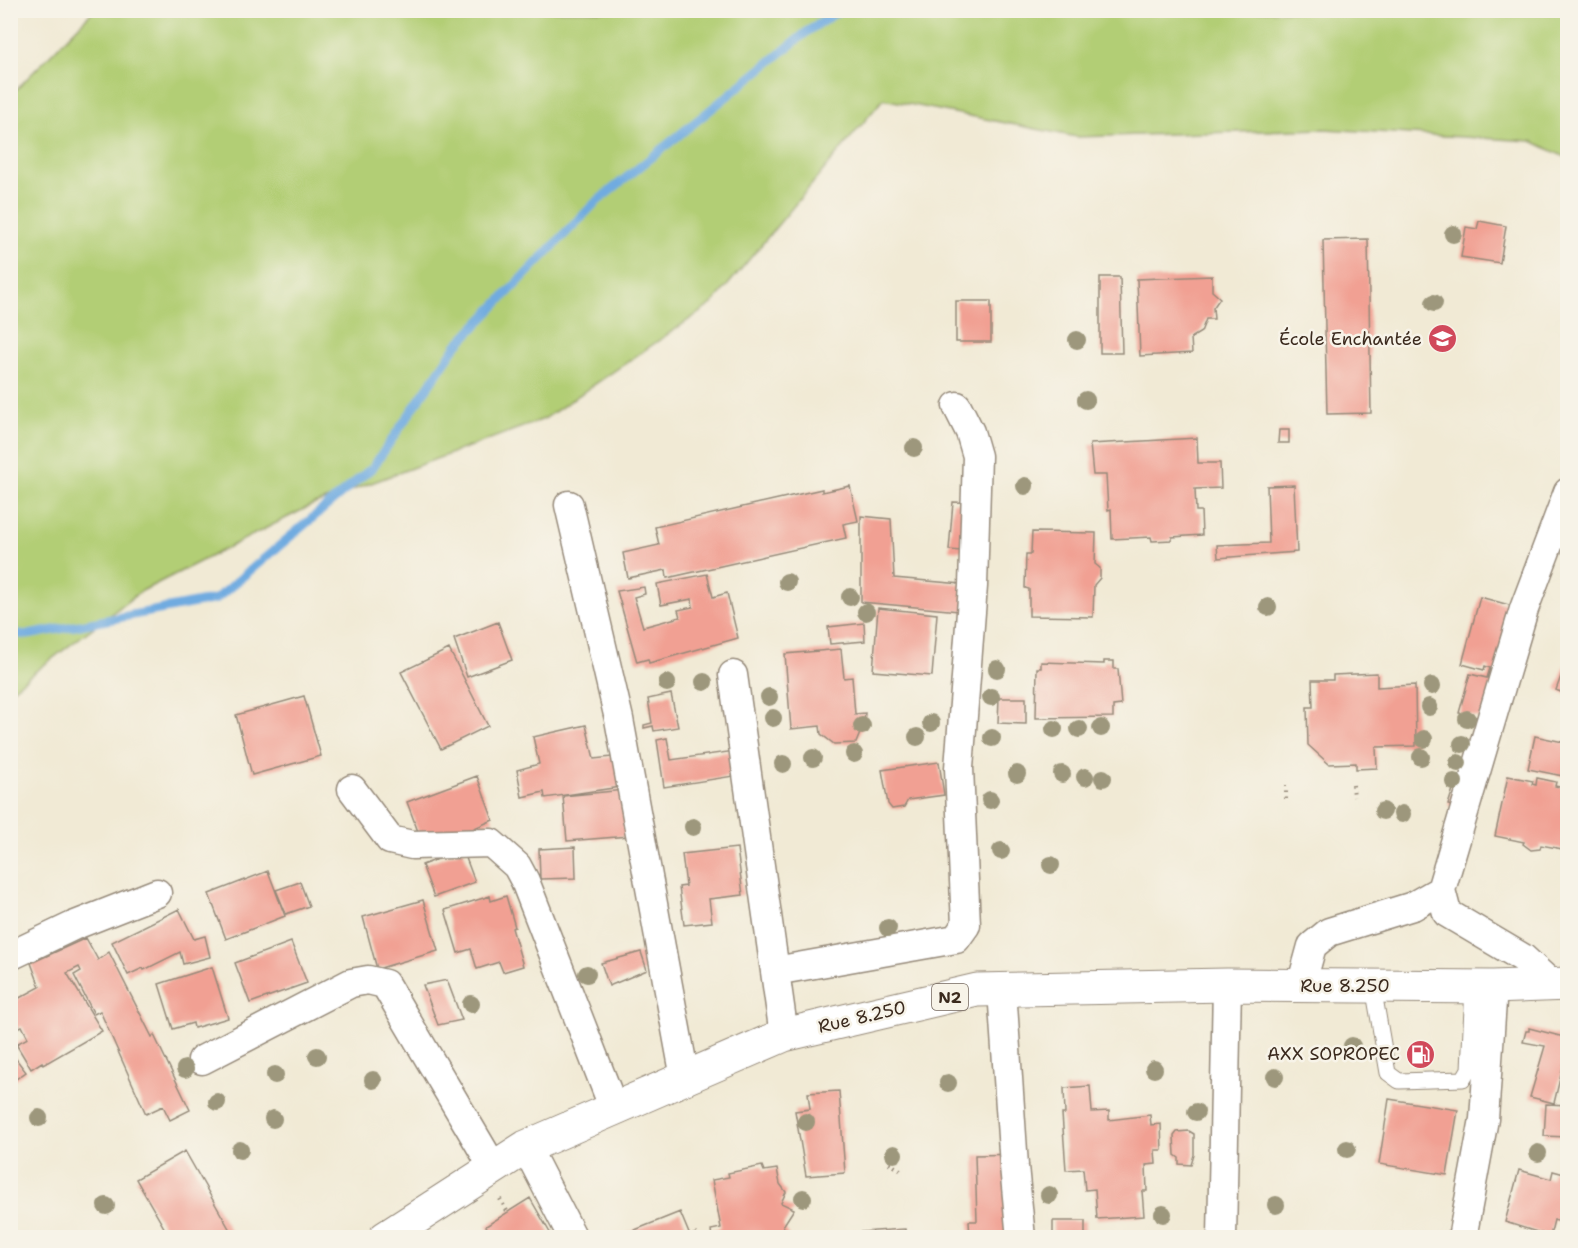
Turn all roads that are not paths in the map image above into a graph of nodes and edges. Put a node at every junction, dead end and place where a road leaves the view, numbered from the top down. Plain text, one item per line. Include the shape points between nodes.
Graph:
1 (957, 406) dead end
2 (1568, 492) edge
3 (569, 505) dead end
4 (733, 675) dead end
5 (352, 789) dead end
6 (1441, 890) junction
7 (157, 893) dead end
8 (10, 956) edge
9 (775, 971) junction
10 (1558, 984) edge
11 (1227, 985) junction
12 (1301, 986) junction
13 (1373, 986) junction
14 (1483, 987) junction
15 (1002, 990) junction
16 (784, 1035) junction
17 (202, 1060) dead end
18 (685, 1078) junction
19 (614, 1109) junction
20 (526, 1147) junction
21 (493, 1167) junction
22 (386, 1238) edge
23 (573, 1238) edge
24 (1021, 1238) edge
25 (1222, 1238) edge
26 (1462, 1238) edge

1 - 9 street via 977,456 958,768 966,925 956,939
2 - 6 street via 1524,609
3 - 18 street via 619,719
4 - 9 street
5 - 19 street via 390,840 412,845 491,843 518,866
6 - 10 street via 1447,913
6 - 12 street via 1413,906 1329,932 1312,946
7 - 8 street
9 - 16 street
10 - 14 highway, Rue 8.250 / N2
11 - 12 highway, Rue 8.250 / N2
11 - 15 highway, Rue 8.250 / N2
11 - 25 street
12 - 13 highway, Rue 8.250 / N2
13 - 14 highway, Rue 8.250 / N2
13 - 14 lane via 1388,1073 1399,1081 1463,1079 1469,1069
14 - 26 street via 1484,1119
15 - 16 highway, Rue 8.250 / N2 via 977,990
15 - 24 street
16 - 18 highway, Rue 8.250 / N2
17 - 21 street via 351,983 368,980 385,984
18 - 19 highway, Rue 8.250 / N2
19 - 20 highway, Rue 8.250 / N2
20 - 21 highway, Rue 8.250 / N2
20 - 23 street
21 - 22 highway, Rue 8.250 / N2

